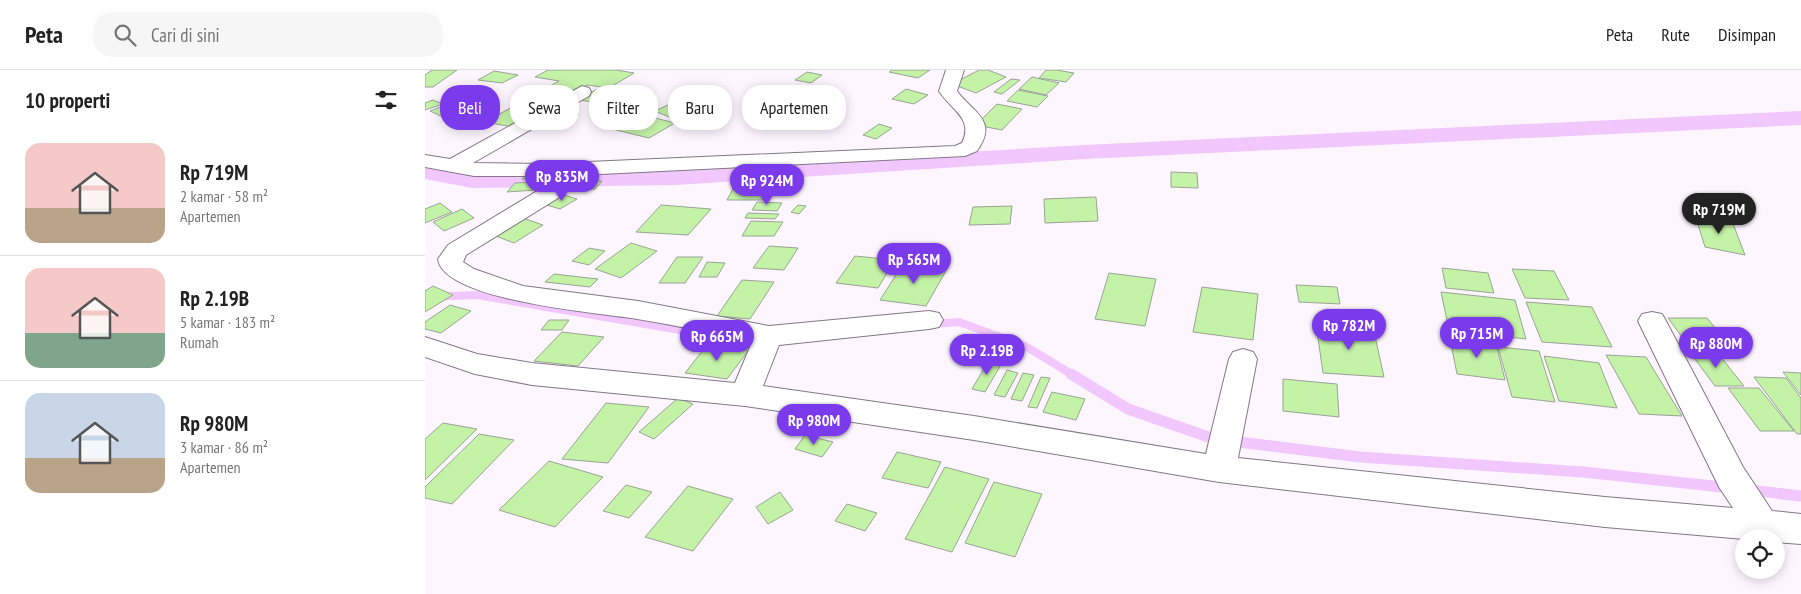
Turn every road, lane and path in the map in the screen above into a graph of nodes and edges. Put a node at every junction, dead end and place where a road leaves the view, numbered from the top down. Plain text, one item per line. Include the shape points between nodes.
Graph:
1 (955, 70) edge
2 (582, 92) dead end
3 (425, 161) edge
4 (452, 167) junction
5 (566, 177) junction
6 (929, 320) dead end
7 (1652, 321) dead end
8 (766, 343) junction
9 (425, 346) edge
10 (1243, 359) dead end
11 (745, 395) junction
12 (1224, 450) junction
13 (1748, 503) junction
14 (1801, 529) edge

1 - 5 street via 948,91 970,113 975,128 971,145 963,151
2 - 4 street
3 - 4 street
4 - 5 street
5 - 8 street via 457,250 449,259 451,266 465,275 520,294 638,310
6 - 8 street
7 - 13 street
8 - 11 street
9 - 11 street via 475,364 532,374
10 - 12 street
11 - 12 street via 974,428
12 - 13 street
13 - 14 street

